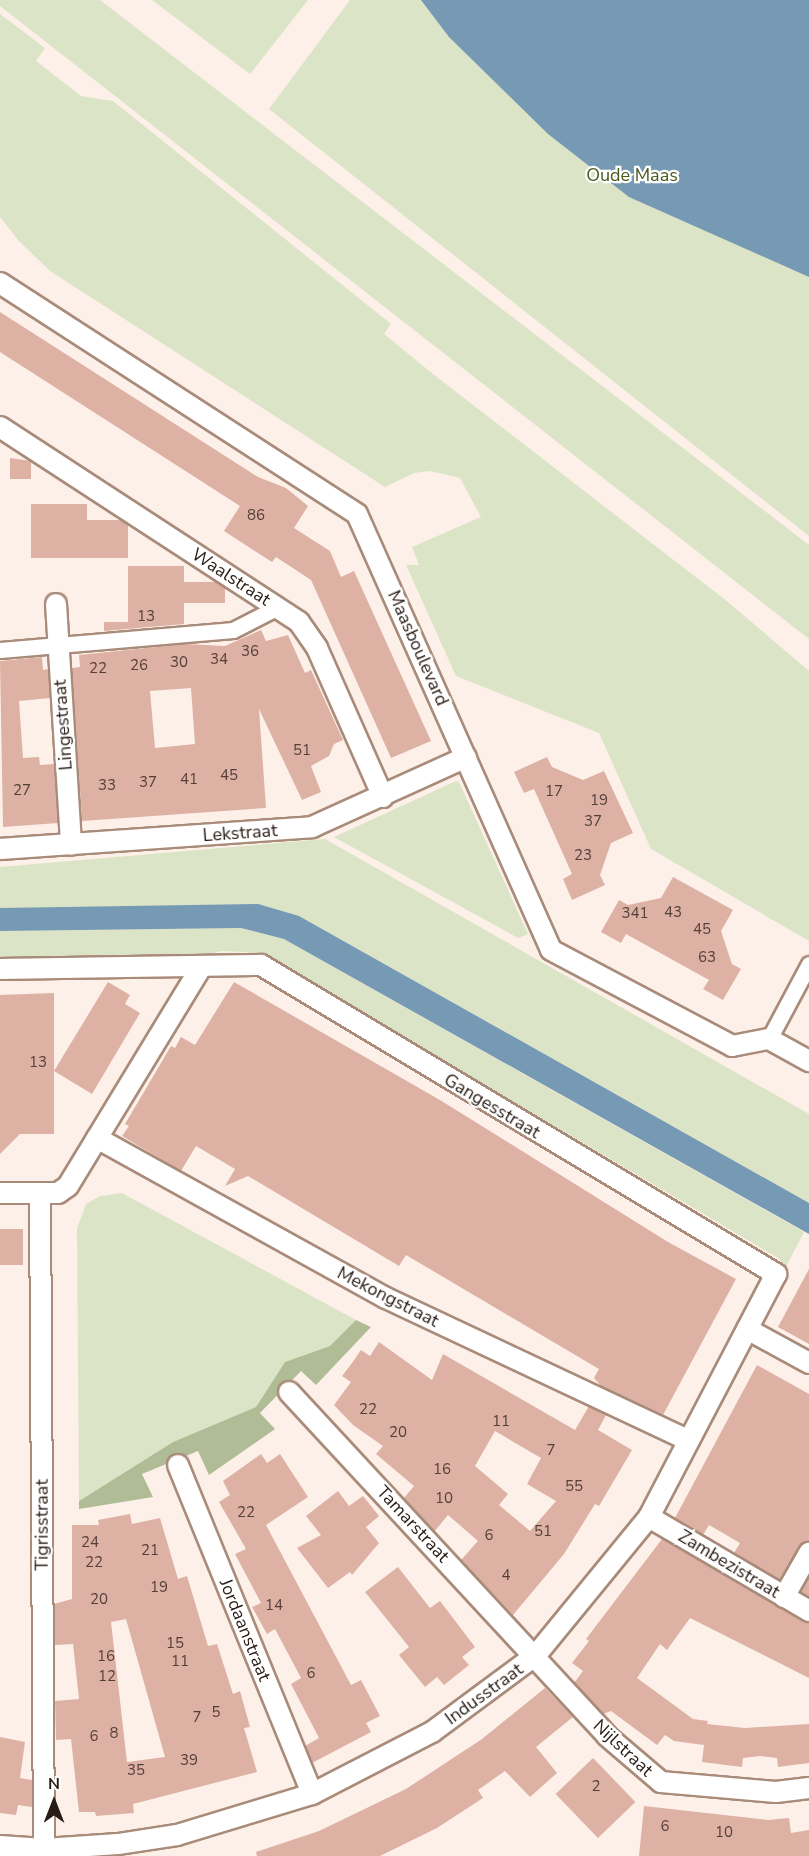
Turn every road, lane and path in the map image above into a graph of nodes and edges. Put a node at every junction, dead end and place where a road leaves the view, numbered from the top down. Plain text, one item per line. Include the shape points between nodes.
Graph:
1 (0, 283) edge
2 (0, 427) edge
3 (56, 604) dead end
4 (278, 607) junction
5 (58, 645) junction
6 (0, 650) edge
7 (466, 757) junction
8 (383, 797) junction
9 (71, 845) junction
10 (0, 849) edge
11 (809, 964) edge
12 (201, 967) junction
13 (0, 969) edge
14 (769, 1039) junction
15 (809, 1061) edge
16 (97, 1138) junction
17 (0, 1193) edge
18 (40, 1193) junction
19 (776, 1274) joint
20 (747, 1329) junction
21 (809, 1363) edge
22 (290, 1392) dead end
23 (688, 1440) junction
24 (178, 1465) dead end
25 (649, 1517) junction
26 (809, 1553) edge
27 (784, 1597) junction
28 (809, 1611) edge
29 (536, 1655) junction
30 (809, 1788) edge
31 (312, 1794) junction
32 (0, 1846) edge
33 (44, 1852) edge

1 - 7 street, Maasboulevard via 357,514
2 - 4 street, Waalstraat
3 - 5 street, Lingestraat
4 - 5 street via 233,630
4 - 8 street, Waalstraat via 299,622 317,648
5 - 6 street
5 - 9 street, Lingestraat
7 - 8 street, Lekstraat
7 - 14 street, Maasboulevard via 551,950 732,1046
8 - 9 street, Lekstraat via 312,827
9 - 10 street, Lekstraat
11 - 14 street
12 - 13 street, Gangesstraat
12 - 16 street
12 - 19 street, Gangesstraat via 261,966
14 - 15 street
16 - 18 street via 68,1186 58,1193
16 - 23 street, Mekongstraat via 386,1298
17 - 18 street
18 - 33 street, Tigrisstraat
19 - 20 street, Indusstraat
20 - 21 street
20 - 23 street, Indusstraat
22 - 29 street, Tamarstraat
23 - 25 street, Indusstraat
24 - 31 street, Jordaanstraat
25 - 27 street, Zambezistraat
25 - 29 street, Indusstraat
26 - 27 street
27 - 28 street, Zambezistraat
29 - 30 street, Nijlstraat via 607,1736 661,1782 776,1792
29 - 31 street, Indusstraat via 432,1732
31 - 33 street, Indusstraat via 177,1834
32 - 33 street, Indusstraat

